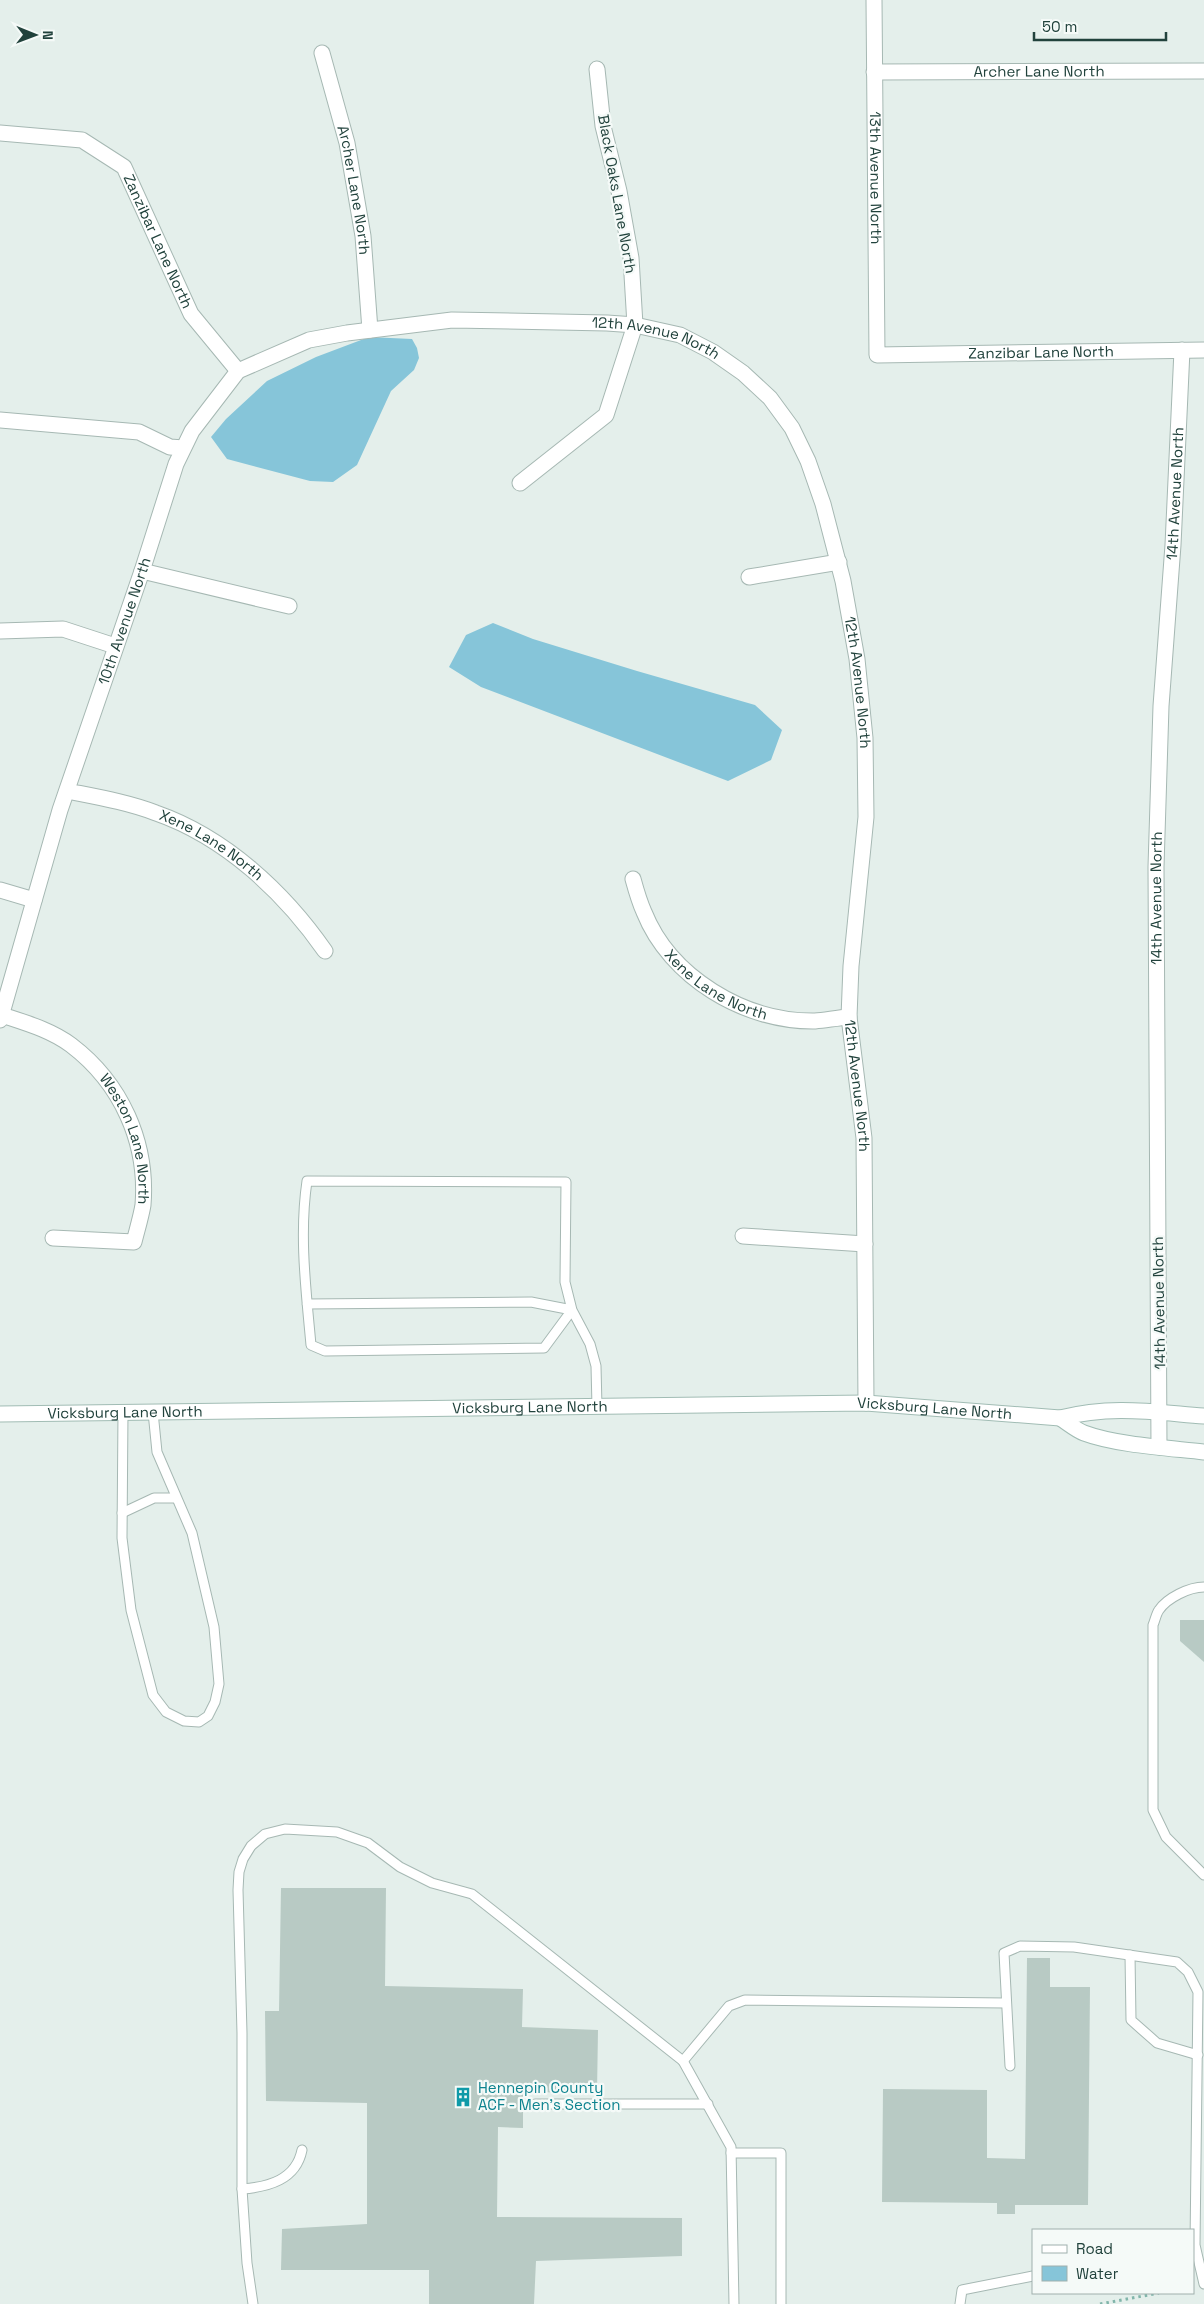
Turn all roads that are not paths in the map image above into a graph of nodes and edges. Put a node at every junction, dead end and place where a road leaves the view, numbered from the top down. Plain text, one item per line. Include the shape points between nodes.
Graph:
1 (874, 0) edge
2 (322, 53) dead end
3 (597, 69) dead end
4 (874, 72) junction
5 (1204, 72) edge
6 (0, 133) edge
7 (635, 325) junction
8 (370, 330) junction
9 (1182, 350) junction
10 (1204, 350) edge
11 (877, 355) joint
12 (238, 371) junction
13 (0, 420) edge
14 (184, 448) junction
15 (520, 482) dead end
16 (839, 562) junction
17 (142, 571) junction
18 (749, 577) dead end
19 (289, 606) dead end
20 (0, 631) edge
21 (115, 646) junction
22 (67, 791) junction
23 (633, 879) dead end
24 (0, 890) edge
25 (34, 900) junction
26 (325, 951) dead end
27 (1, 1017) edge
28 (849, 1017) junction
29 (743, 1236) dead end
30 (53, 1238) dead end
31 (865, 1244) junction
32 (307, 1304) junction
33 (572, 1310) junction
34 (866, 1403) junction
35 (597, 1406) junction
36 (123, 1412) junction
37 (153, 1412) junction
38 (1160, 1412) junction
39 (0, 1414) edge
40 (1204, 1416) edge
41 (1060, 1418) junction
42 (1159, 1447) junction
43 (1204, 1452) edge
44 (176, 1498) junction
45 (122, 1513) junction
46 (1204, 1587) edge
47 (1204, 1875) edge
48 (1130, 1955) junction
49 (1005, 2003) junction
50 (1198, 2055) junction
51 (683, 2061) junction
52 (1010, 2066) dead end
53 (535, 2104) dead end
54 (708, 2104) junction
55 (302, 2150) dead end
56 (731, 2154) junction
57 (242, 2189) junction
58 (1194, 2246) edge
59 (1032, 2276) edge
60 (1204, 2284) edge
61 (253, 2304) edge
62 (734, 2304) edge
63 (781, 2304) edge
64 (960, 2304) edge

1 - 4 street, 13th Avenue North
2 - 8 street, Archer Lane North via 347,143 363,236
3 - 7 street, Black Oaks Lane North via 603,126 619,190 630,258
4 - 5 street, Archer Lane North
4 - 11 street, 13th Avenue North
6 - 12 street, Zanzibar Lane North via 82,140 124,168 191,314
7 - 8 street, 12th Avenue North via 452,320
7 - 15 street, Black Oaks Lane North via 606,415
7 - 16 street, 12th Avenue North via 680,335 713,352 770,398 792,428 808,461
8 - 12 street, 10th Avenue North via 310,340
9 - 10 street, Zanzibar Lane North
9 - 11 street, Zanzibar Lane North
9 - 38 street, 14th Avenue North via 1161,706 1156,867
12 - 14 street, 10th Avenue North via 192,431
13 - 14 street via 139,432 170,446
14 - 17 street, 10th Avenue North
16 - 18 street
16 - 28 street, 12th Avenue North via 857,659 865,738 866,818
17 - 19 street
17 - 21 street, 10th Avenue North
20 - 21 street via 63,629
21 - 22 street, 10th Avenue North
22 - 25 street, 10th Avenue North
22 - 26 street, Xene Lane North via 157,813 200,833 238,859 274,890 306,924
23 - 28 street, Xene Lane North via 644,913 661,943 684,969 713,992 744,1008 778,1017 814,1021
24 - 25 street
25 - 27 street, 10th Avenue North
27 - 30 street, Weston Lane North via 38,1026 70,1045 98,1069 120,1098 135,1132 142,1169 142,1206 134,1242
28 - 31 street, 12th Avenue North via 864,1138
29 - 31 street
31 - 34 street, 12th Avenue North
32 - 33 lane via 531,1302
32 - 33 lane via 311,1345 326,1351 544,1348
32 - 33 lane via 304,1208 308,1180 545,1180 566,1182 566,1282
33 - 35 lane via 590,1344 596,1366
34 - 35 street, Vicksburg Lane North
34 - 41 street, Vicksburg Lane North
35 - 37 street, Vicksburg Lane North
36 - 37 street, Vicksburg Lane North
36 - 39 street, Vicksburg Lane North
36 - 45 lane
37 - 44 lane via 156,1452
38 - 40 street, Vicksburg Lane North
38 - 41 street, Vicksburg Lane North via 1114,1409
38 - 42 street, 14th Avenue North
41 - 42 street, Vicksburg Lane North via 1097,1437
42 - 43 street, Vicksburg Lane North
44 - 45 lane via 154,1498
44 - 45 lane via 192,1532 214,1627 219,1684 208,1716 199,1722 184,1721 166,1712 154,1695 131,1610
46 - 47 lane via 1176,1595 1159,1610 1153,1625 1153,1810 1166,1837
48 - 49 lane via 1074,1947 1020,1946 1004,1953
48 - 50 lane via 1131,2020 1157,2043
48 - 50 lane via 1177,1962 1188,1972 1198,1992
49 - 51 lane via 745,2000 729,2006
49 - 52 lane
50 - 58 lane
51 - 54 lane
51 - 57 lane via 472,1894 424,1879 352,1835 285,1829 265,1834 251,1846 239,1872
53 - 54 lane
54 - 56 lane
55 - 57 lane via 300,2160 277,2183
56 - 62 lane
56 - 63 lane via 781,2153
57 - 61 lane
58 - 60 lane
59 - 64 lane via 962,2290

